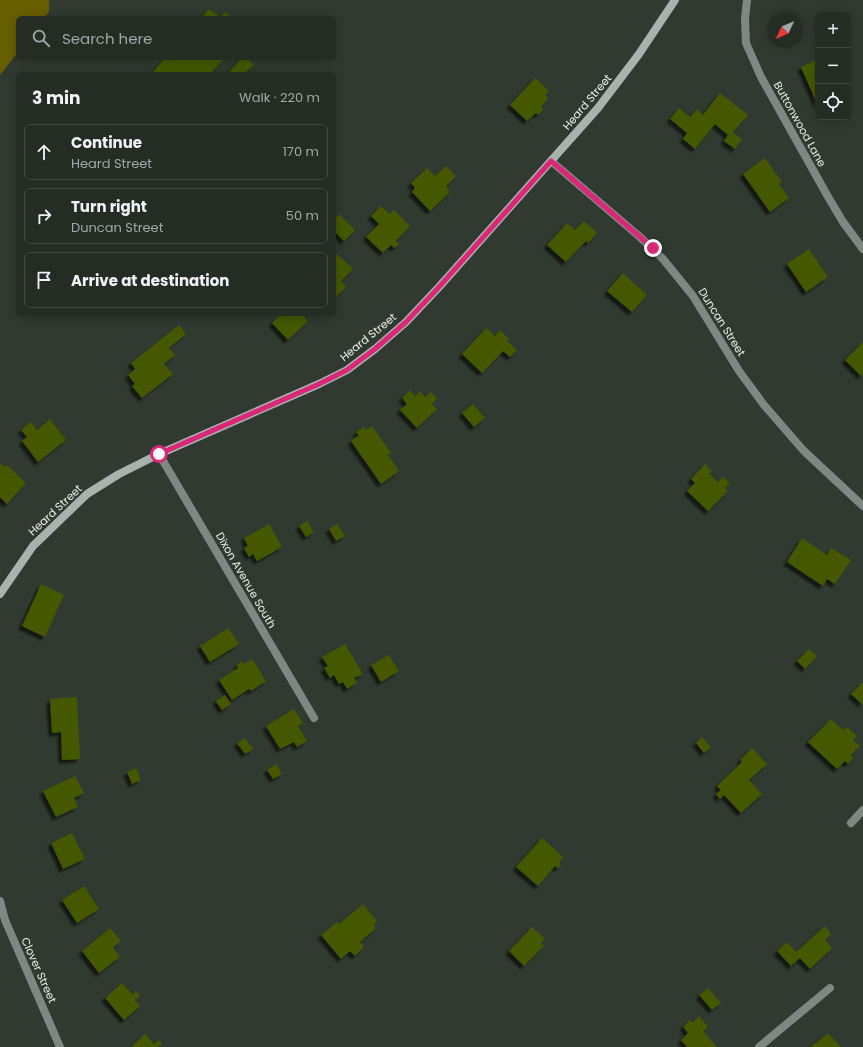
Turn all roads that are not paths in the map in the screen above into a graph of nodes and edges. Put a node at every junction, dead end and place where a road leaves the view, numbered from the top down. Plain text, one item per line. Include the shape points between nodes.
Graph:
1 (675, 0) edge
2 (747, 0) edge
3 (551, 161) junction
4 (863, 249) edge
5 (159, 454) junction
6 (863, 506) edge
7 (0, 594) edge
8 (314, 718) dead end
9 (863, 810) edge
10 (851, 824) dead end
11 (0, 901) edge
12 (830, 988) dead end
13 (60, 1047) edge
14 (759, 1047) edge

1 - 3 street, Heard Street via 639,54 598,108
2 - 4 street, Buttonwood Lane via 746,42 762,77 827,195
3 - 5 street, Heard Street via 406,322 347,370
3 - 6 street, Duncan Street via 663,259 693,296 739,371 764,405 804,451
5 - 7 street, Heard Street via 119,474 81,498 33,546
5 - 8 street, Dixon Avenue South
9 - 10 street
11 - 13 street, Clover Street via 4,920
12 - 14 street

